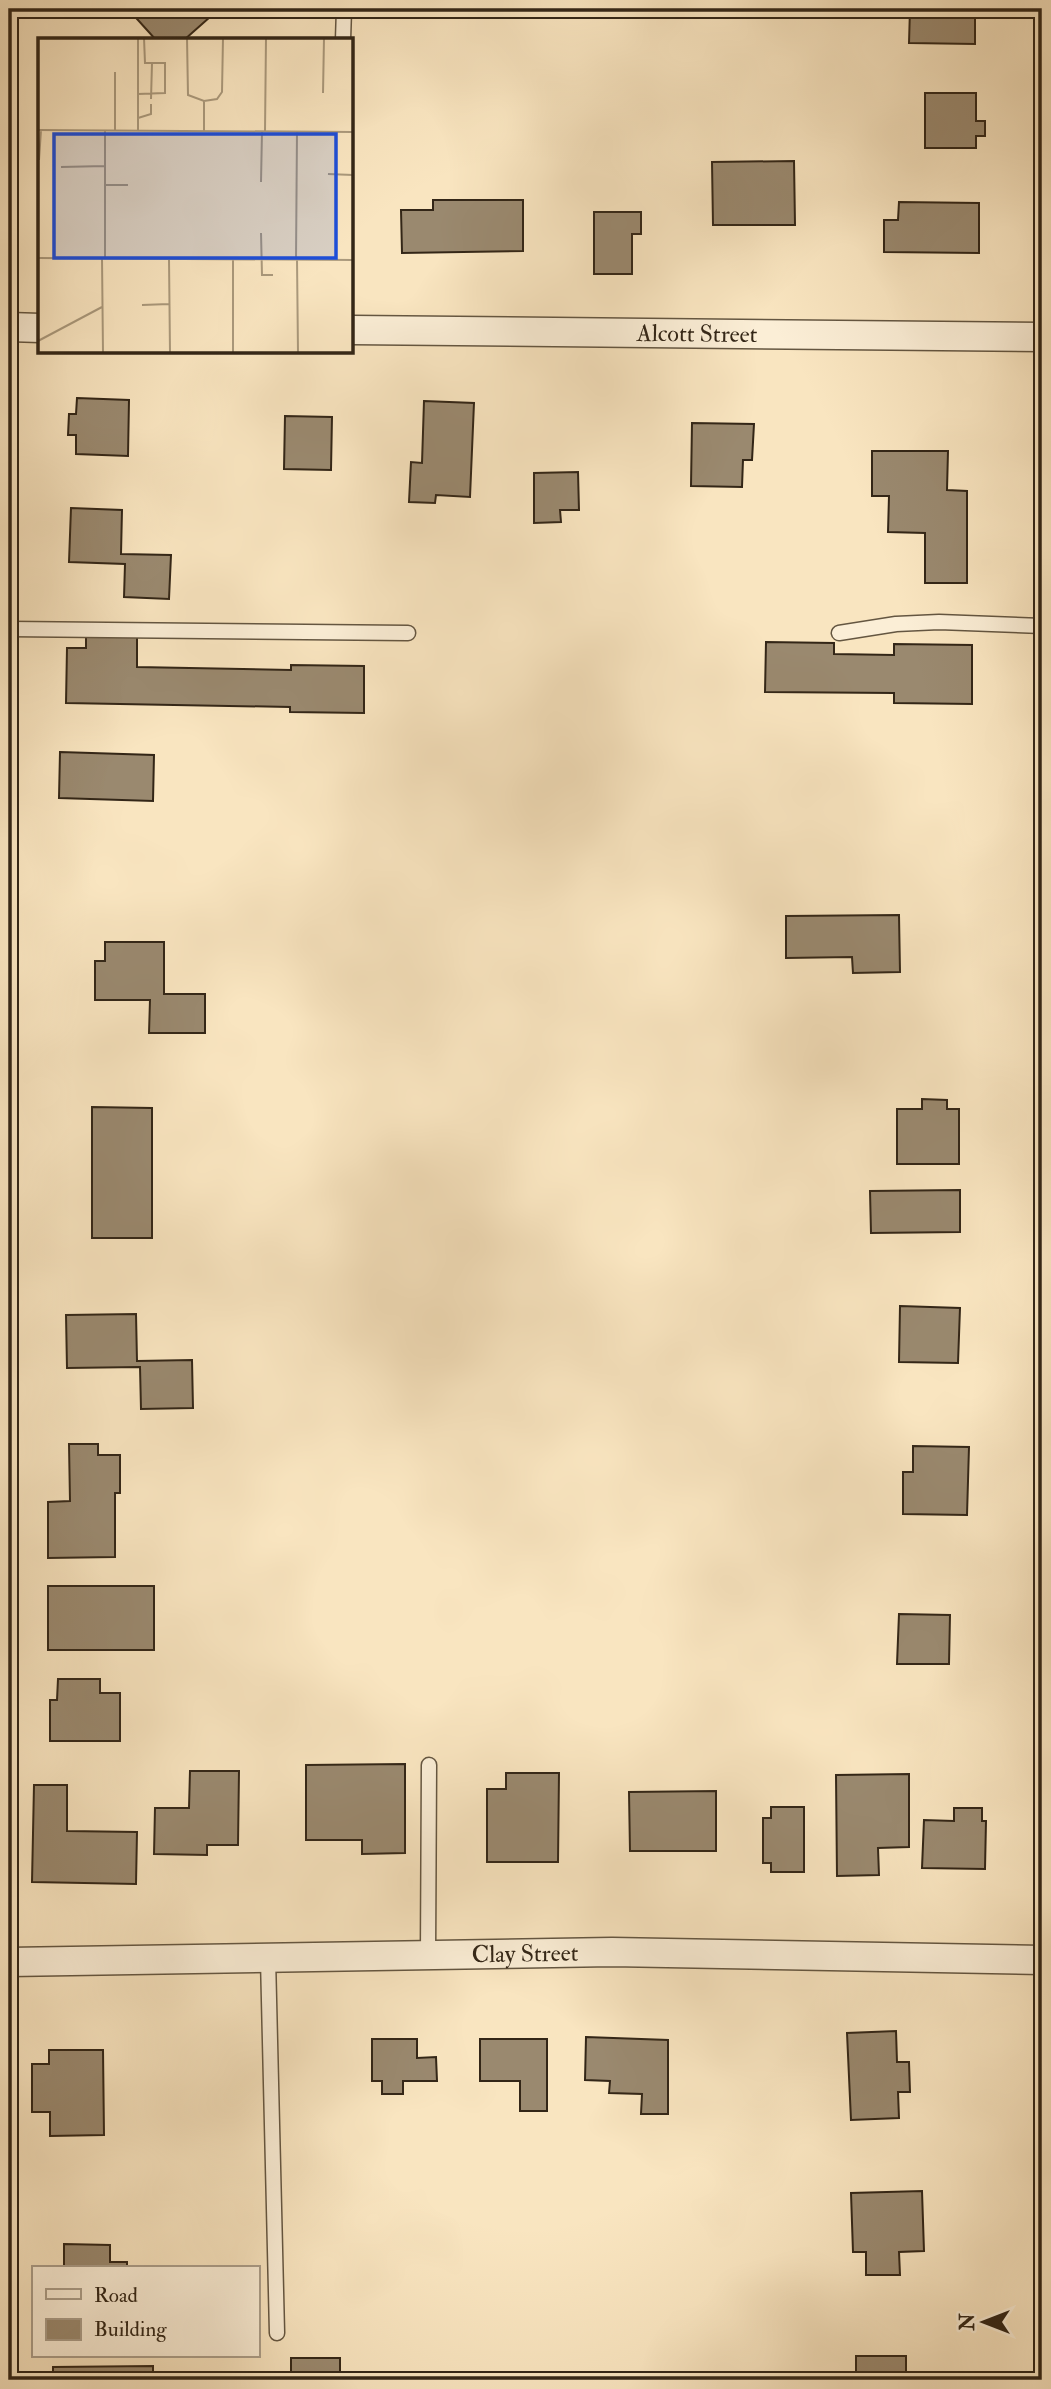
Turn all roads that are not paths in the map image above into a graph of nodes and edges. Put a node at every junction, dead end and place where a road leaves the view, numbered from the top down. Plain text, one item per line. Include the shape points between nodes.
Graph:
1 (344, 9) edge
2 (343, 38) edge
3 (9, 327) edge
4 (38, 328) edge
5 (354, 330) edge
6 (1042, 337) edge
7 (1042, 626) edge
8 (9, 629) edge
9 (408, 633) dead end
10 (839, 633) dead end
11 (429, 1765) dead end
12 (428, 1955) junction
13 (268, 1958) junction
14 (1042, 1960) edge
15 (9, 1962) edge
16 (277, 2333) dead end

1 - 2 lane
3 - 4 street
5 - 6 street, Alcott Street
7 - 10 lane via 939,622
8 - 9 lane
11 - 12 lane
12 - 13 street, Clay Street
12 - 14 street, Clay Street via 612,1952
13 - 15 street, Clay Street
13 - 16 lane

